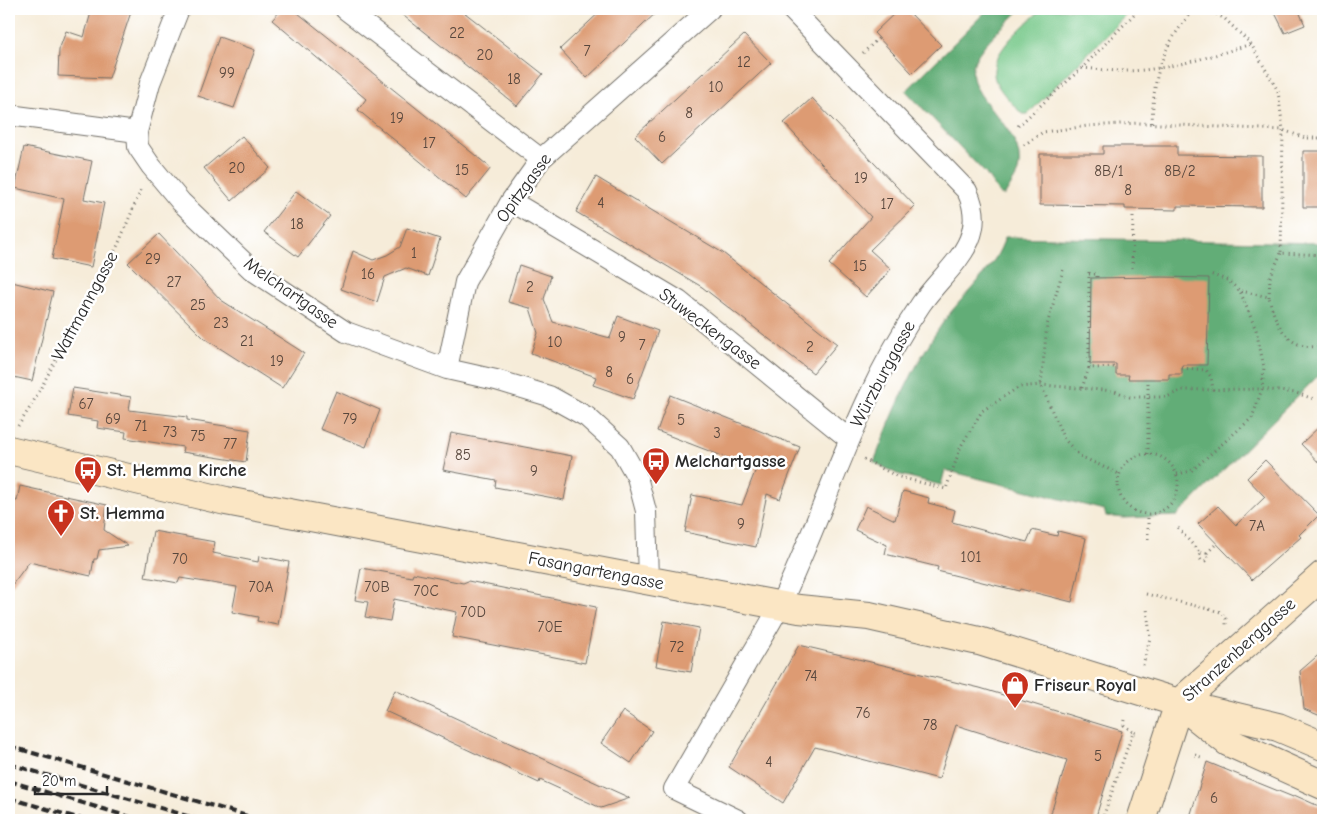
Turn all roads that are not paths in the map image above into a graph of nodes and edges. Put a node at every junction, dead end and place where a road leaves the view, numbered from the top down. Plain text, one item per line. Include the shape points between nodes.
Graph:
1 (179, 9) edge
2 (346, 9) edge
3 (710, 9) edge
4 (791, 9) edge
5 (9, 115) edge
6 (137, 132) junction
7 (541, 159) junction
8 (511, 201) junction
9 (447, 368) junction
10 (849, 439) junction
11 (11, 442) edge
12 (1323, 575) edge
13 (648, 580) junction
14 (779, 606) junction
15 (1179, 703) junction
16 (1323, 746) edge
17 (1323, 785) edge
18 (738, 820) edge
19 (1141, 820) edge

1 - 6 street via 150,84
2 - 7 street
3 - 7 street, Opitzgasse
4 - 10 street, Würzburggasse via 967,191 974,206 972,237 906,326
5 - 6 street
6 - 9 street, Melchartgasse via 138,147 151,166 181,202 252,270 346,332
7 - 8 street, Opitzgasse
8 - 9 street, Opitzgasse via 465,282
8 - 10 street, Stuweckengasse via 679,301
9 - 13 street, Melchartgasse via 548,396 587,417 620,447 637,477 646,511
10 - 14 street, Würzburggasse
11 - 13 main road, Fasangartengasse via 226,501
12 - 15 main road, Stranzenberggasse
13 - 14 main road, Fasangartengasse
14 - 15 main road, Fasangartengasse via 869,616 980,641
14 - 18 street, Würzburggasse via 674,789
15 - 16 main road, Fasangartengasse via 1278,726
15 - 17 main road, Fasangartengasse via 1228,742
15 - 19 main road, Stranzenberggasse

